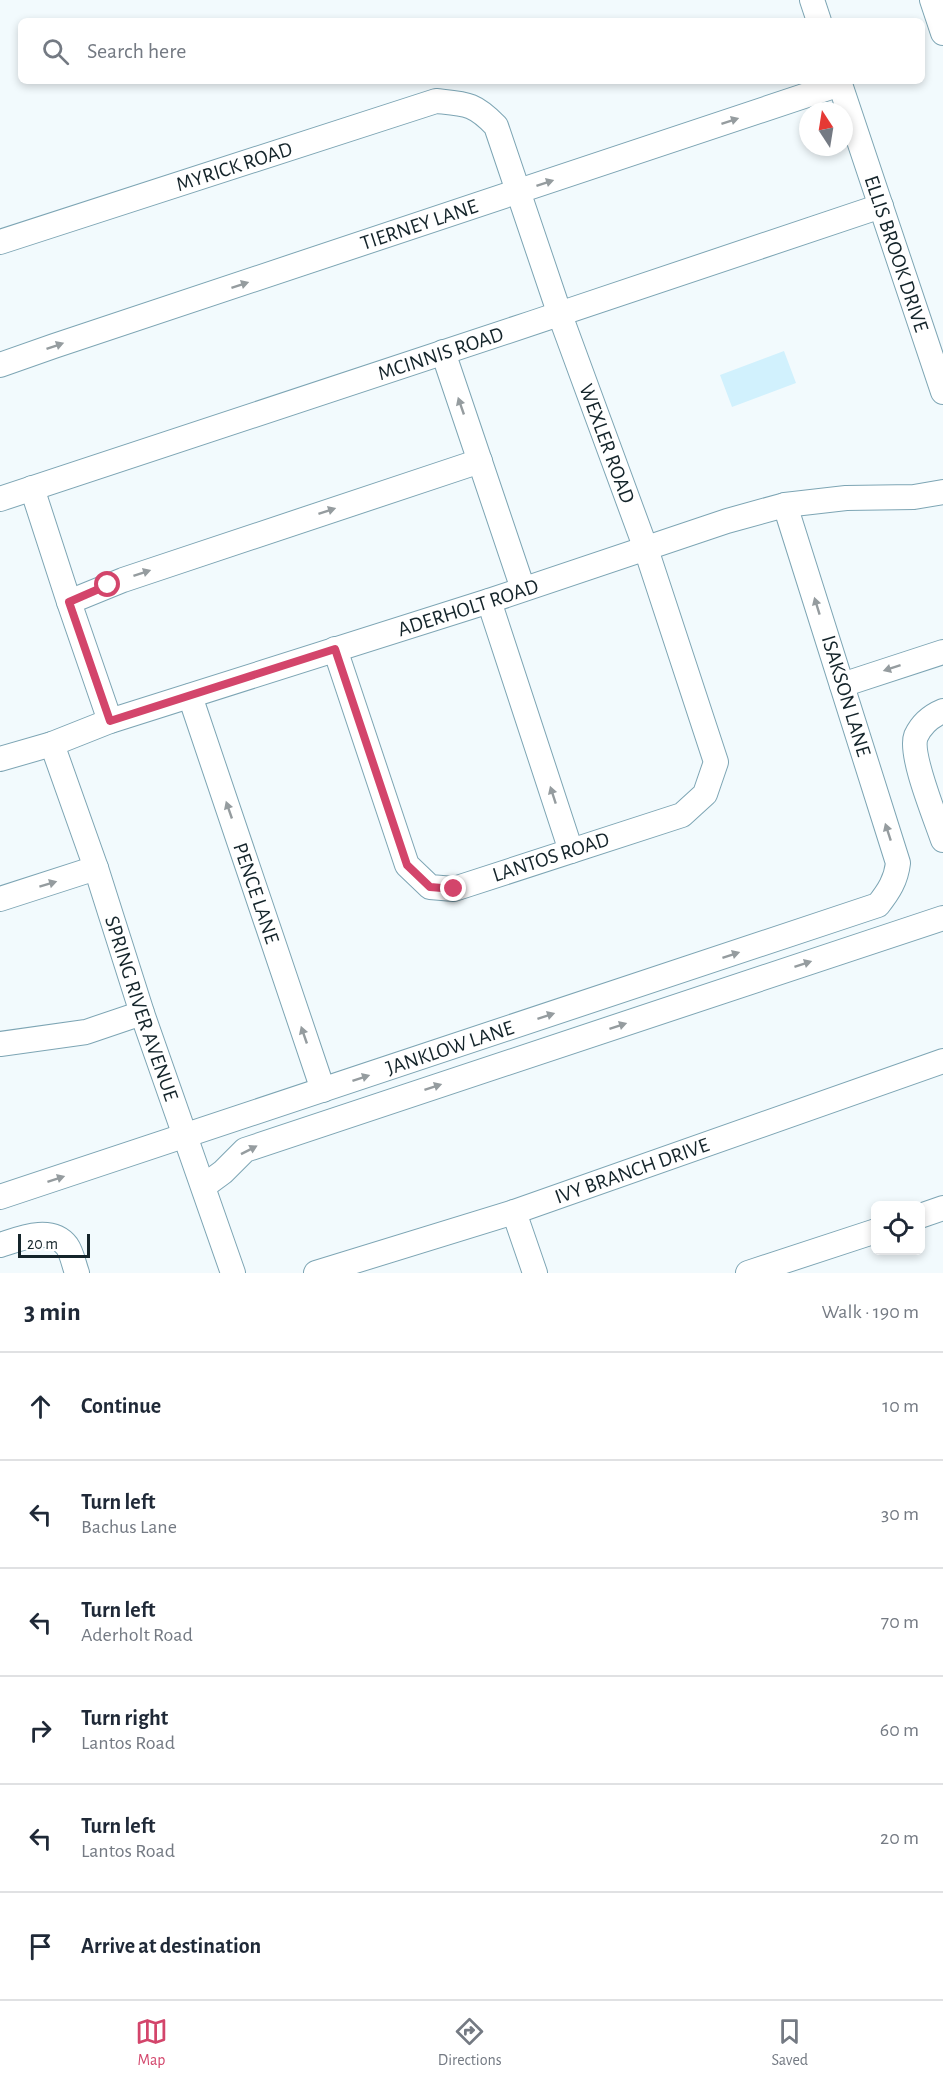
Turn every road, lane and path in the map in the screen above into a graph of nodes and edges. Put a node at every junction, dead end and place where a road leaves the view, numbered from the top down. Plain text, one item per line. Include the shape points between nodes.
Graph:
1 (812, 0) edge
2 (932, 0) edge
3 (818, 18) edge
4 (943, 33) edge
5 (837, 84) edge
6 (840, 84) edge
7 (470, 105) joint
8 (518, 192) junction
9 (881, 206) junction
10 (0, 242) edge
11 (560, 315) junction
12 (443, 352) junction
13 (0, 365) edge
14 (943, 392) edge
15 (480, 461) junction
16 (32, 488) junction
17 (943, 492) edge
18 (0, 499) edge
19 (785, 505) junction
20 (646, 549) junction
21 (523, 589) junction
22 (489, 601) junction
23 (69, 602) junction
24 (335, 649) junction
25 (943, 652) edge
26 (842, 685) junction
27 (190, 696) junction
28 (943, 711) edge
29 (110, 721) junction
30 (52, 744) junction
31 (0, 759) edge
32 (705, 794) joint
33 (943, 840) edge
34 (571, 851) junction
35 (96, 868) junction
36 (891, 888) joint
37 (0, 899) edge
38 (943, 918) edge
39 (142, 1012) junction
40 (0, 1044) edge
41 (943, 1061) edge
42 (323, 1090) junction
43 (186, 1136) junction
44 (204, 1186) junction
45 (0, 1197) edge
46 (943, 1208) edge
47 (514, 1212) junction
48 (925, 1215) edge
49 (871, 1233) edge
50 (0, 1245) edge
51 (378, 1264) edge
52 (77, 1273) edge
53 (233, 1273) edge
54 (316, 1273) edge
55 (535, 1273) edge
56 (748, 1273) edge

1 - 3 street
2 - 4 street
8 -> 5 street, TIERNEY LANE
6 - 9 street, ELLIS BROOK DRIVE
7 - 8 street, WEXLER ROAD via 496,126
7 - 10 street, MYRICK ROAD via 436,101
8 - 11 street, WEXLER ROAD
13 -> 8 street, TIERNEY LANE
9 - 11 street, MCINNIS ROAD
9 - 14 street, ELLIS BROOK DRIVE
11 - 12 street, MCINNIS ROAD
11 - 20 street, WEXLER ROAD
15 -> 12 street
12 - 16 street, MCINNIS ROAD
15 - 21 street
23 -> 15 street via 134,576
16 - 18 street, MCINNIS ROAD
16 - 23 street
17 - 19 street, ADERHOLT ROAD
19 - 20 street, ADERHOLT ROAD
26 -> 19 street, ISAKSON LANE
20 - 21 street, ADERHOLT ROAD
20 - 32 street, WEXLER ROAD via 716,762
21 - 22 street, ADERHOLT ROAD
22 - 24 street, ADERHOLT ROAD
34 -> 22 street
23 - 29 street
24 - 27 street, ADERHOLT ROAD
24 - 34 street, LANTOS ROAD via 407,865 430,887 454,889
25 -> 26 street
36 -> 26 street, ISAKSON LANE via 898,863
27 - 29 street, ADERHOLT ROAD
42 -> 27 street, PENCE LANE
28 - 33 street via 929,717 915,737 916,762
29 - 30 street, ADERHOLT ROAD
30 - 31 street, ADERHOLT ROAD
30 - 35 street, SPRING RIVER AVENUE
32 - 34 street, LANTOS ROAD via 682,814
37 -> 35 street
35 - 39 street, SPRING RIVER AVENUE
42 -> 36 street, JANKLOW LANE via 879,905
44 -> 38 street via 245,1150
39 - 40 street via 86,1032
39 - 43 street, SPRING RIVER AVENUE
41 - 47 street, IVY BRANCH DRIVE
42 - 43 street, JANKLOW LANE
43 - 44 street, SPRING RIVER AVENUE
45 -> 43 street, JANKLOW LANE
44 - 53 street, SPRING RIVER AVENUE
46 - 48 street
47 - 51 street, IVY BRANCH DRIVE
47 - 55 street
49 - 56 street
50 - 52 street via 32,1235 58,1239 67,1246
51 - 54 street, IVY BRANCH DRIVE

